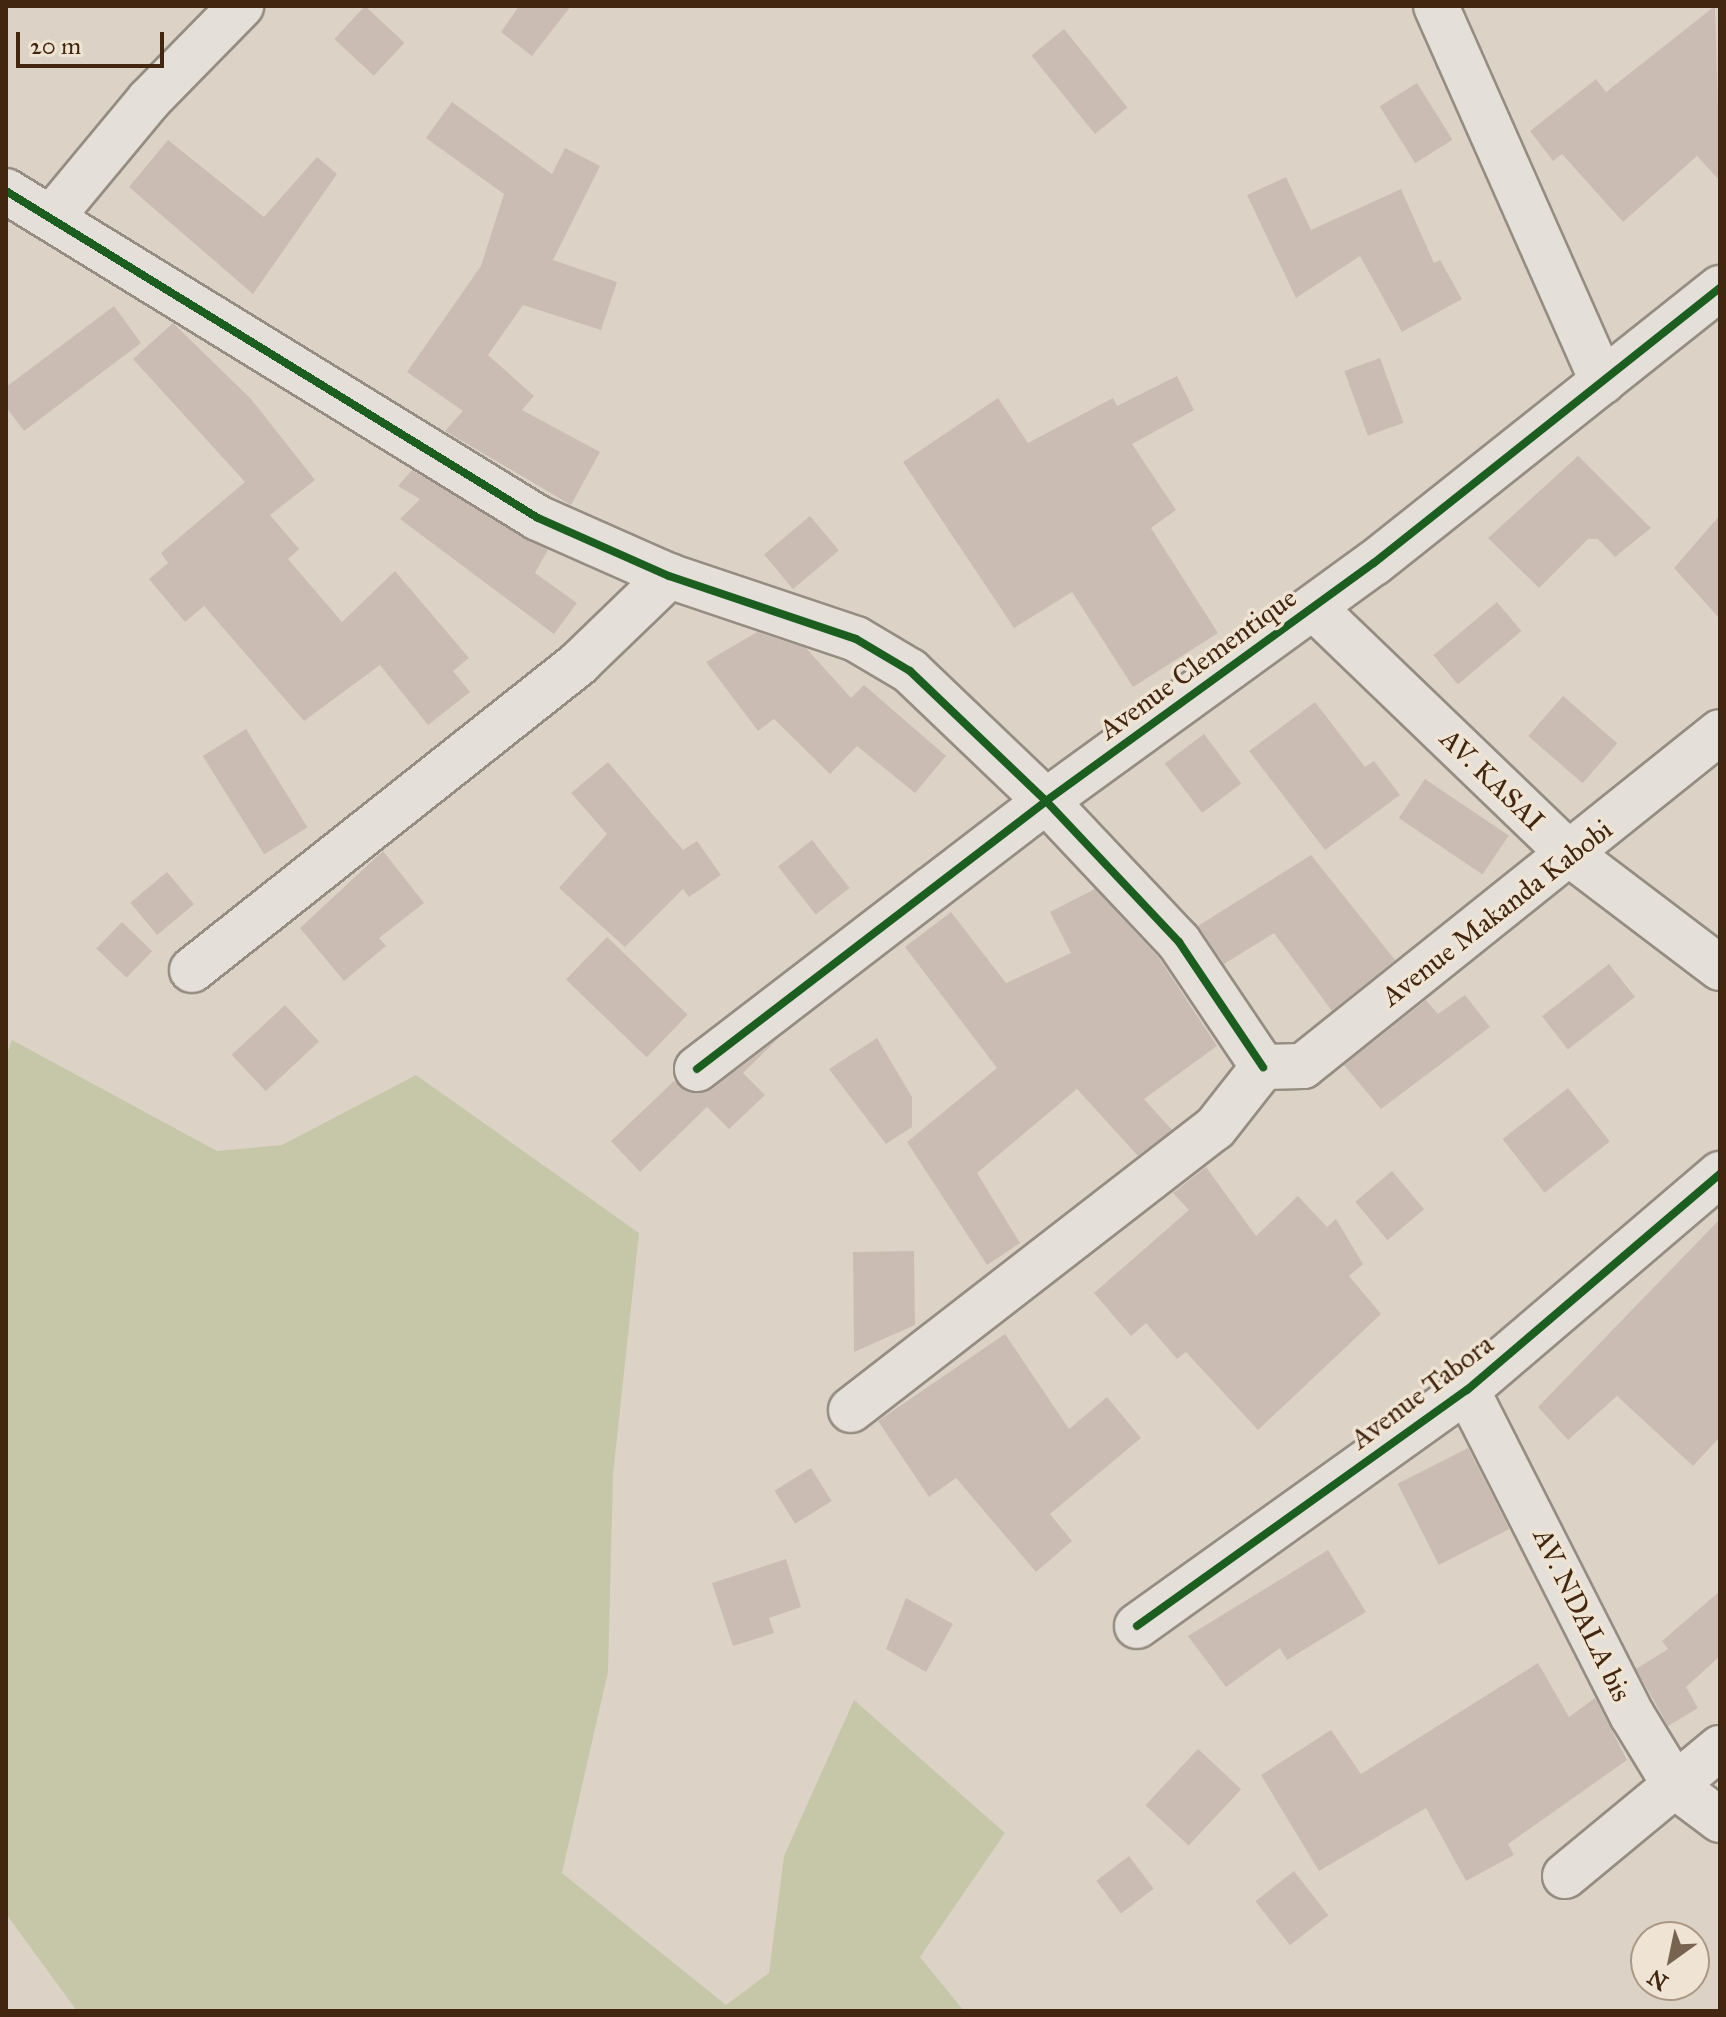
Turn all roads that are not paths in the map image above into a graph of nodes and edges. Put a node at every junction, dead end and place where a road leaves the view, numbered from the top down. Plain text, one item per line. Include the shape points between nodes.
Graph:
1 (241, 6) edge
2 (1436, 6) edge
3 (6, 191) edge
4 (51, 218) junction
5 (1720, 288) edge
6 (1603, 382) junction
7 (669, 576) junction
8 (1314, 608) junction
9 (1720, 732) edge
10 (1046, 801) junction
11 (1571, 855) junction
12 (1720, 968) edge
13 (192, 970) dead end
14 (1263, 1067) junction
15 (697, 1069) dead end
16 (1720, 1174) edge
17 (1467, 1390) junction
18 (851, 1410) dead end
19 (1137, 1626) dead end
20 (1720, 1748) edge
21 (1676, 1787) junction
22 (1720, 1820) edge
23 (1565, 1876) dead end

1 - 4 street via 149,100
2 - 6 street
3 - 4 street
4 - 7 street via 538,518
5 - 6 street, Avenue Clementique
6 - 8 street, Avenue Clementique
7 - 10 street via 856,639 910,671
7 - 13 street via 568,672
8 - 10 street, Avenue Clementique
8 - 11 street, AV. KASAI
9 - 11 street, Avenue Makanda Kabobi
10 - 14 street via 1179,942
10 - 15 street, Avenue Clementique
11 - 12 street, AV. KASAI
11 - 14 street, Avenue Makanda Kabobi via 1303,1066
14 - 18 street via 1215,1128
16 - 17 street, Avenue Tabora
17 - 19 street, Avenue Tabora
17 - 21 street, AV. NDALA bis
20 - 21 street
21 - 22 street, AV. NDALA bis
21 - 23 street

